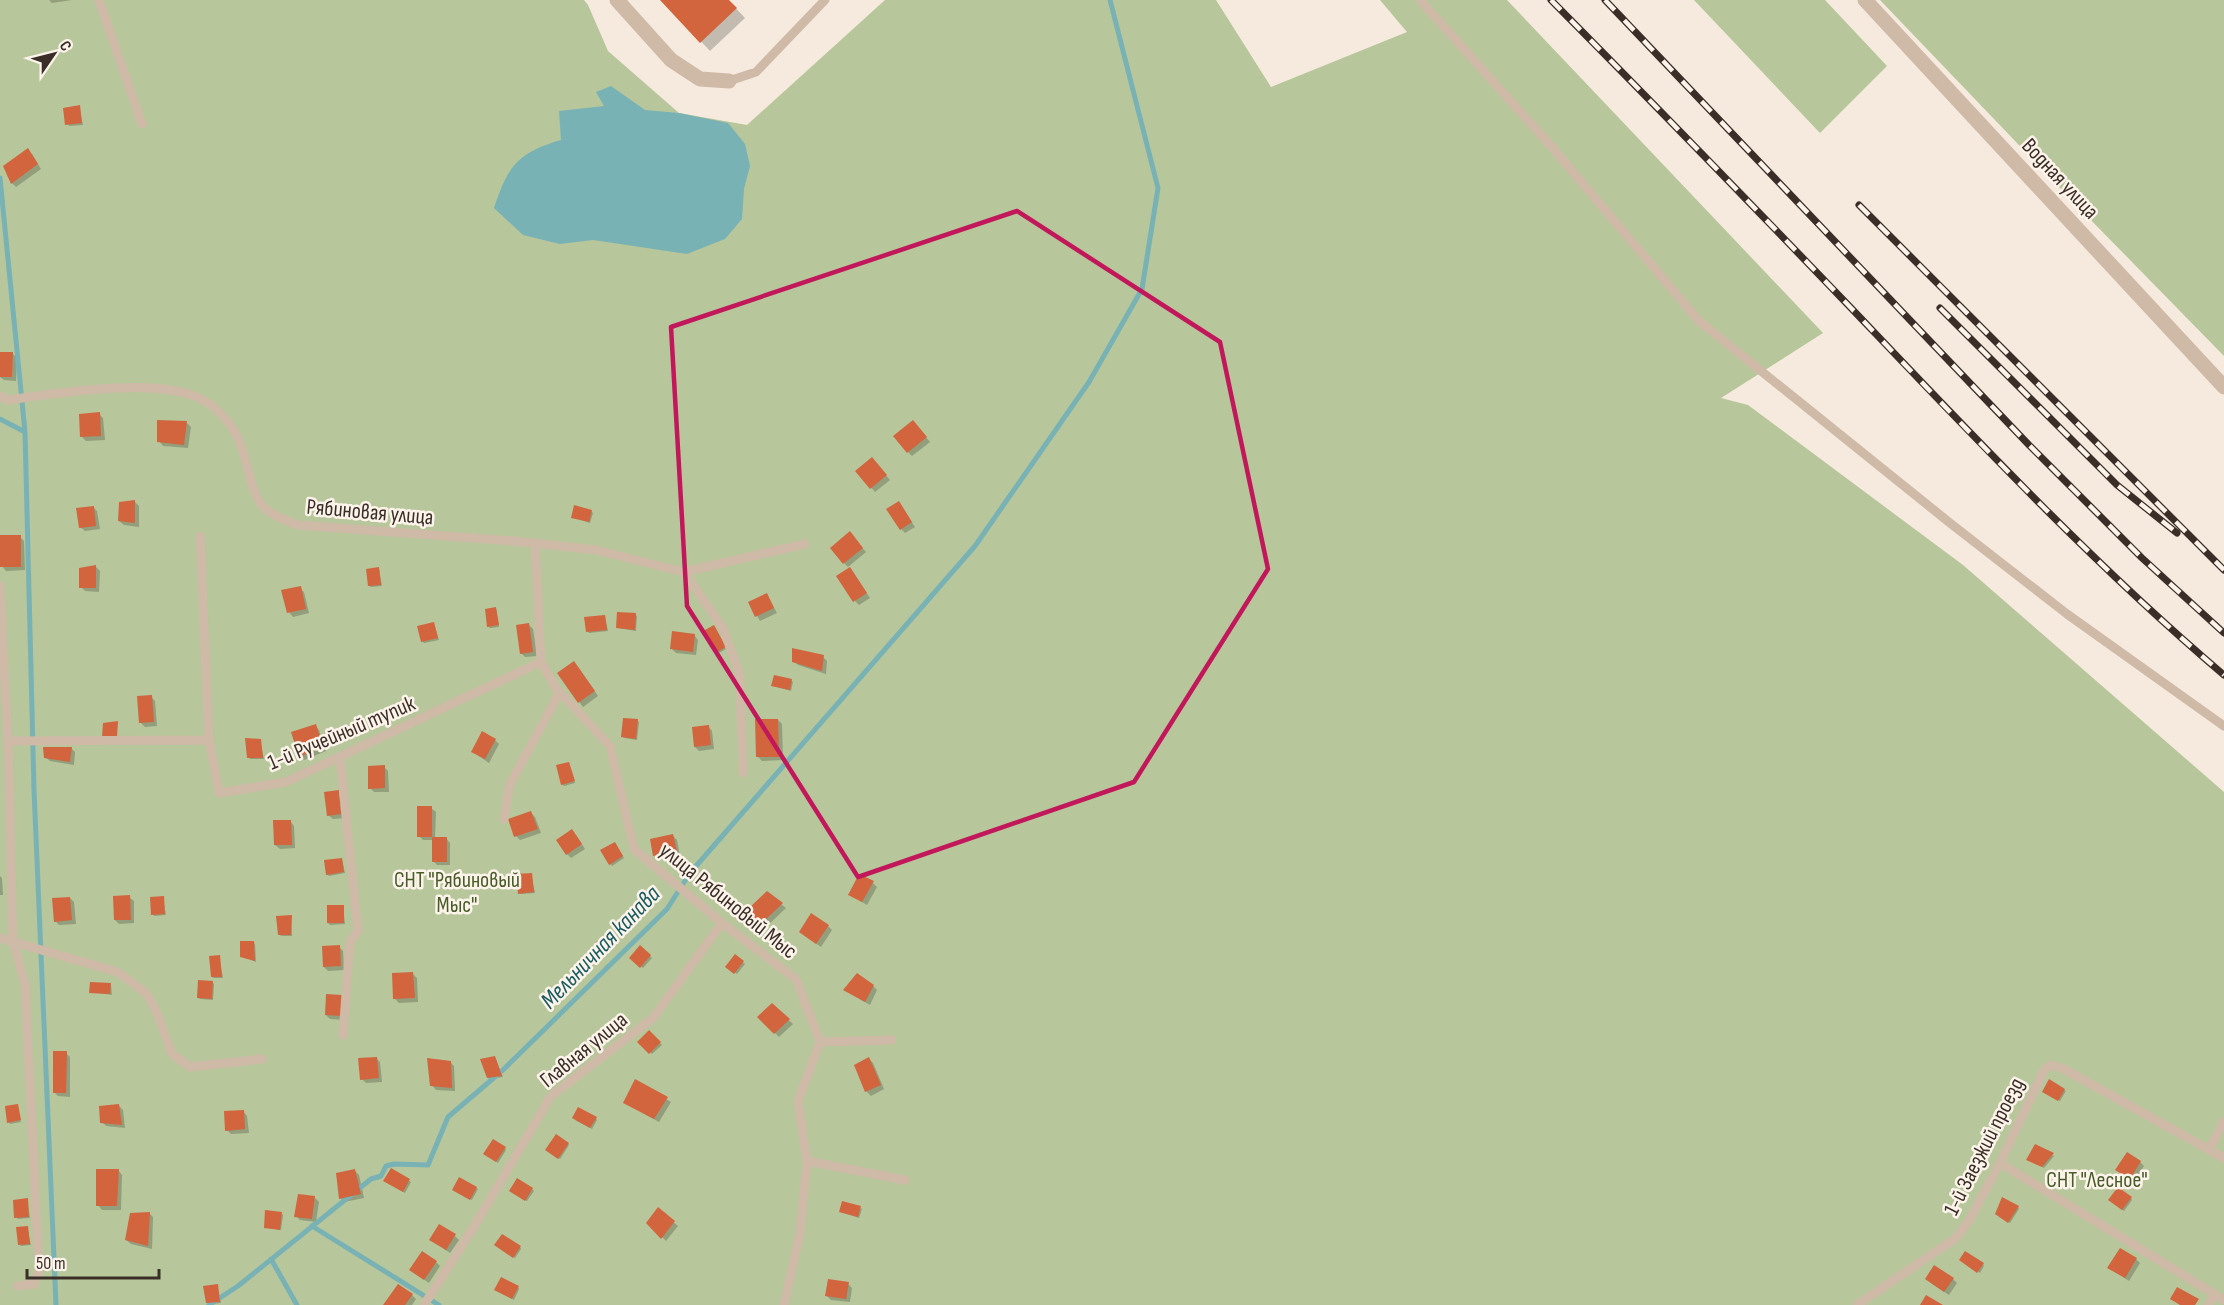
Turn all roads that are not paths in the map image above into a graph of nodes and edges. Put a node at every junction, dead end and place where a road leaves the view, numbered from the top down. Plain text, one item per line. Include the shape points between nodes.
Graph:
1 (99, 0) edge
2 (616, 0) edge
3 (825, 0) edge
4 (1420, 0) edge
5 (1865, 0) edge
6 (729, 81) joint
7 (142, 124) dead end
8 (2224, 387) edge
9 (0, 396) edge
10 (200, 536) dead end
11 (535, 543) junction
12 (806, 544) dead end
13 (684, 572) junction
14 (0, 586) edge
15 (541, 662) junction
16 (560, 692) junction
17 (2224, 726) edge
18 (8, 741) junction
19 (209, 741) junction
20 (340, 758) junction
21 (743, 773) dead end
22 (504, 819) dead end
23 (722, 923) junction
24 (0, 938) edge
25 (13, 942) junction
26 (343, 1035) dead end
27 (892, 1040) dead end
28 (820, 1042) junction
29 (262, 1059) dead end
30 (2224, 1121) edge
31 (2209, 1149) junction
32 (2224, 1158) edge
33 (807, 1161) junction
34 (2000, 1163) junction
35 (905, 1180) dead end
36 (17, 1286) dead end
37 (2215, 1294) junction
38 (2224, 1300) edge
39 (1861, 1302) edge
40 (424, 1305) edge
41 (784, 1305) edge
42 (1874, 1305) edge
43 (2208, 1305) edge

1 - 7 lane
2 - 6 street via 671,60 700,79
3 - 6 lane via 756,72
4 - 17 lane via 1551,146 1699,321 2067,614
5 - 8 street, Водная улица
9 - 11 lane, Рябиновая улица via 8,400 70,391 178,391 203,400 223,416 238,436 255,491 267,511 297,525
10 - 19 lane
11 - 13 lane, Рябиновая улица via 596,550
11 - 15 lane, улица Рябиновый Мыс
12 - 13 lane, Рябиновая улица
13 - 21 lane via 723,628 740,675
14 - 18 lane
15 - 16 lane, улица Рябиновый Мыс
15 - 20 lane, 1-й Ручейный тупик
16 - 22 lane via 510,784
16 - 23 lane, улица Рябиновый Мыс via 610,746 634,849
18 - 19 lane
18 - 25 lane
19 - 20 lane, 1-й Ручейный тупик via 219,793 286,782
20 - 26 lane via 358,931 350,941
23 - 28 lane, улица Рябиновый Мыс via 796,979
23 - 40 lane, Главная улица via 653,1018 551,1096
24 - 25 lane
25 - 29 lane via 118,972 147,994 172,1054 190,1067
25 - 36 lane via 25,984 39,1271 33,1284
27 - 28 lane
28 - 33 lane via 798,1101
30 - 31 lane
31 - 32 lane
31 - 34 lane, 1-й Заезжий проезд via 2051,1065 2044,1070
33 - 35 lane
33 - 41 lane via 800,1233
34 - 37 lane
34 - 39 lane, 1-й Заезжий проезд via 1956,1238
37 - 38 lane
37 - 43 lane
39 - 42 lane

